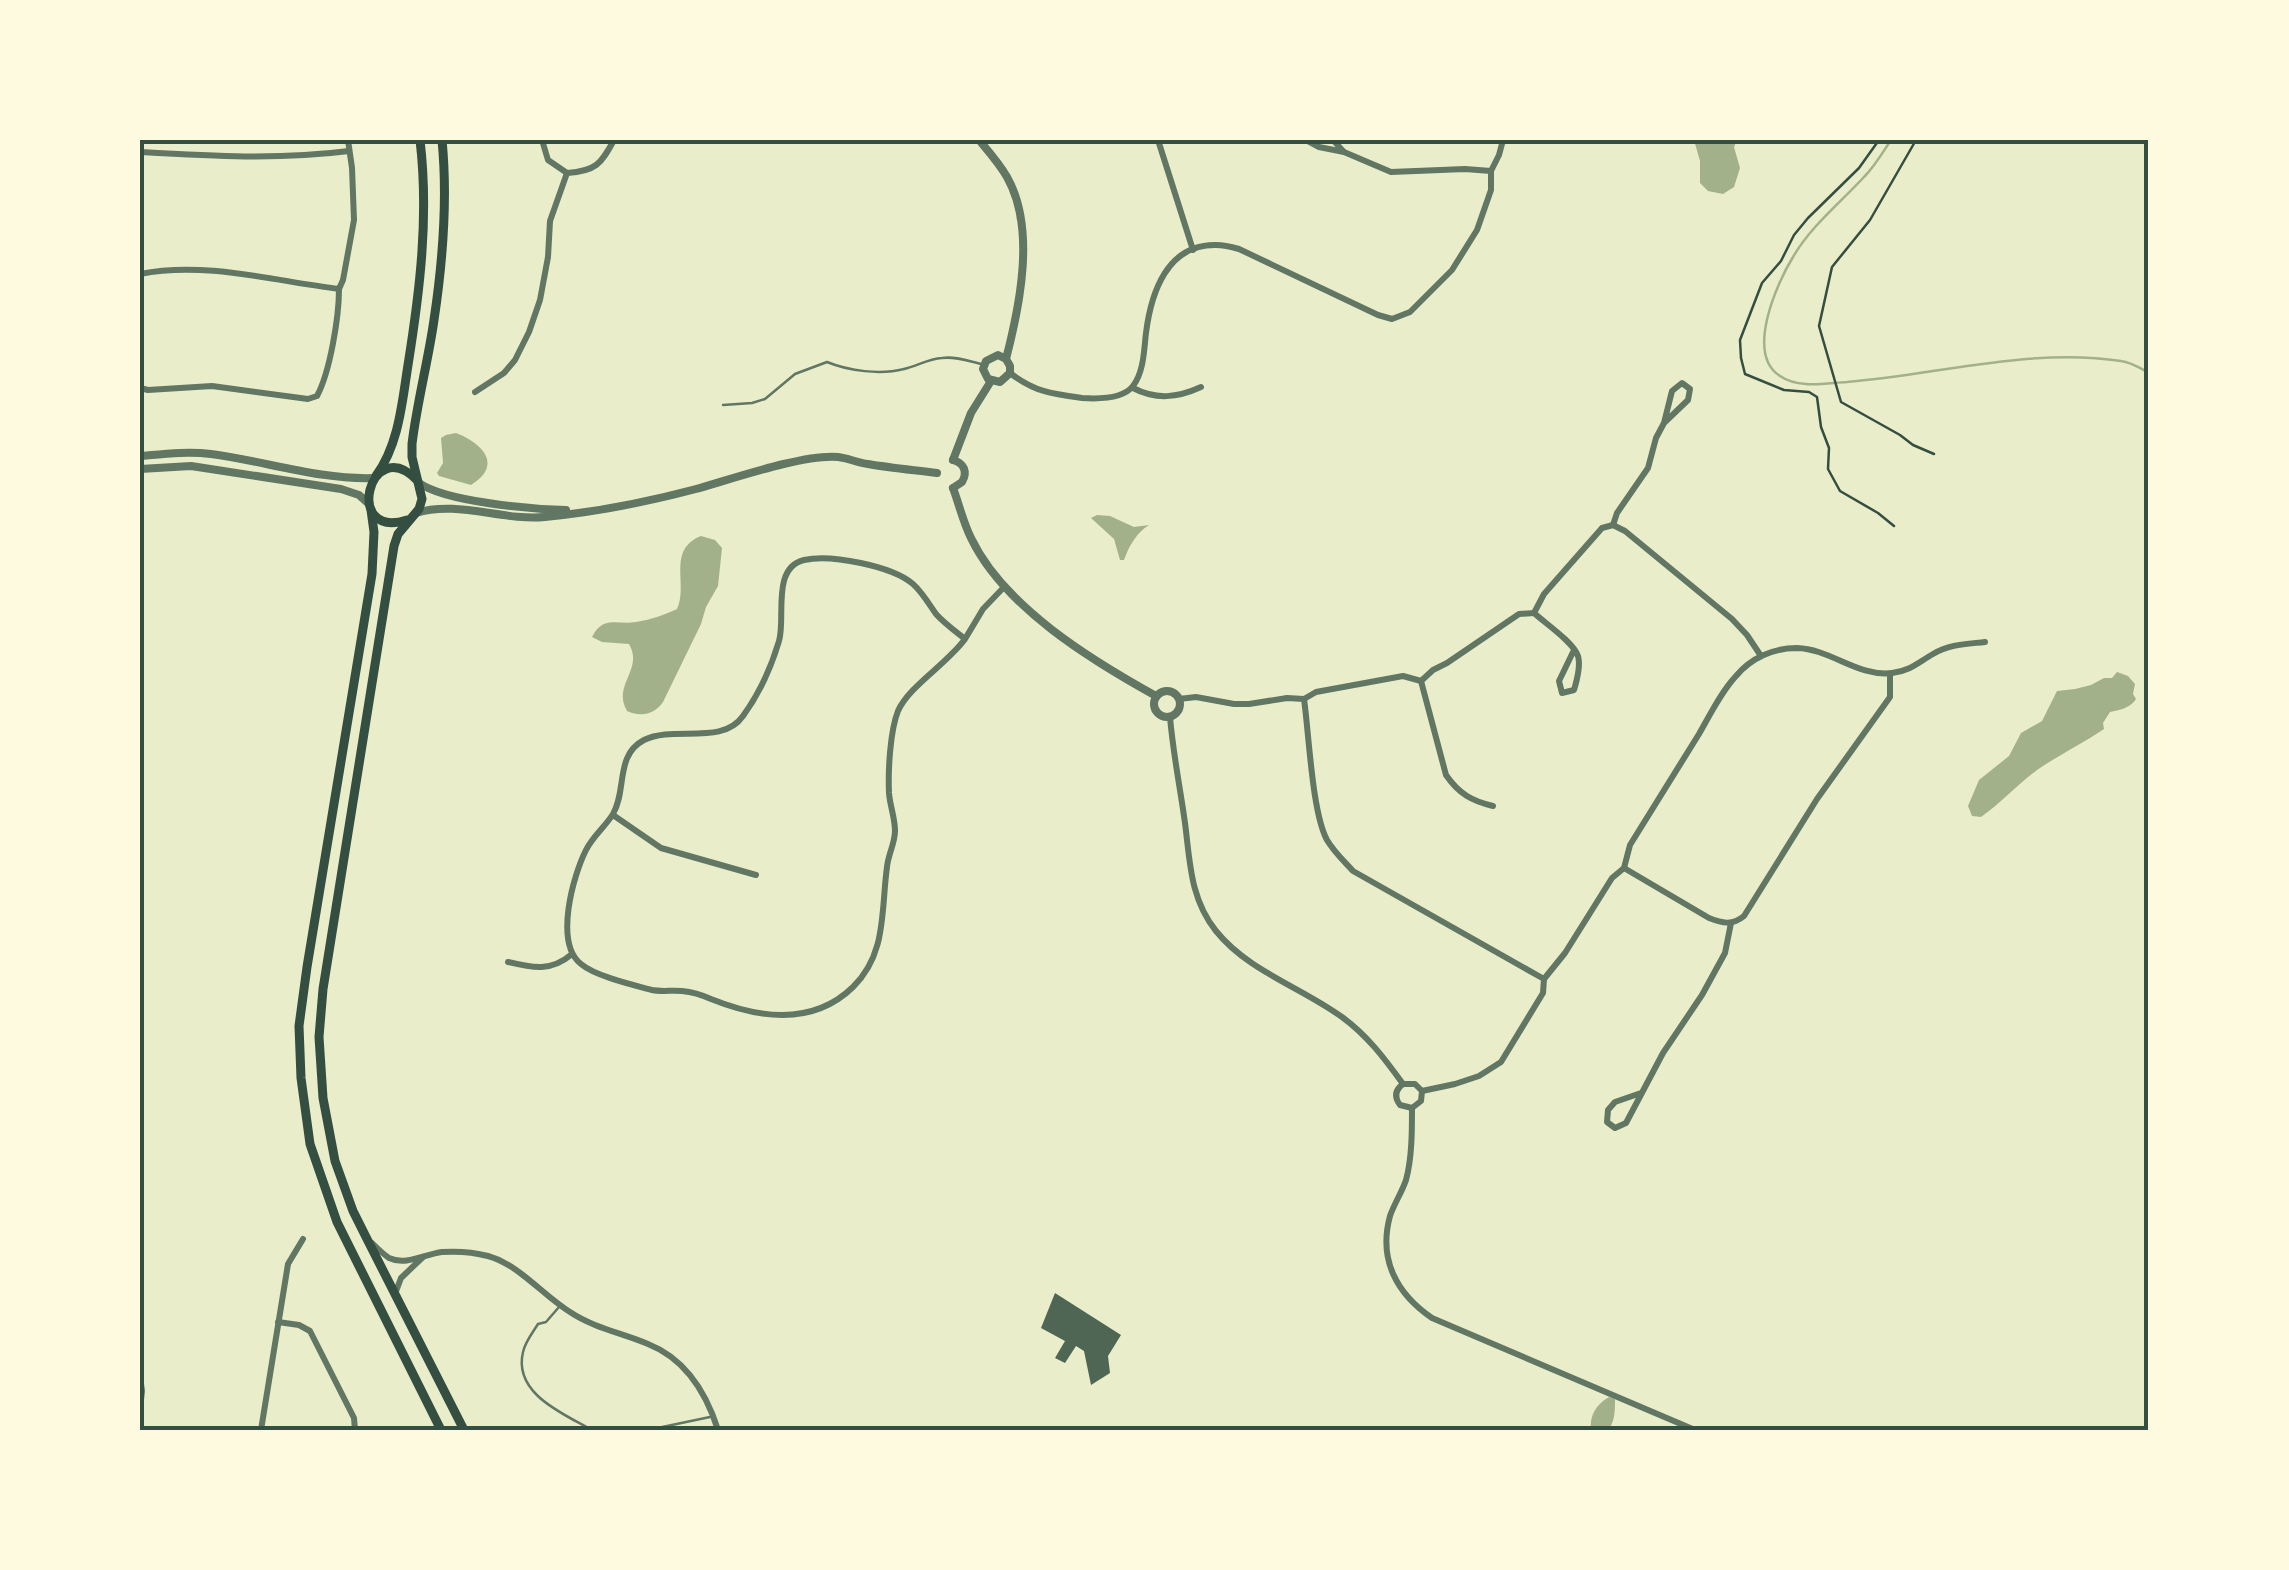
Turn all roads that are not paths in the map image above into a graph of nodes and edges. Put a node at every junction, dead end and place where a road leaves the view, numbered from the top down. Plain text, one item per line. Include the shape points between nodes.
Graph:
1 (348, 140) edge
2 (420, 140) edge
3 (442, 140) edge
4 (542, 140) edge
5 (614, 140) edge
6 (978, 140) edge
7 (1158, 140) edge
8 (1306, 140) edge
9 (1333, 140) edge
10 (1502, 140) edge
11 (349, 151) junction
12 (140, 152) edge
13 (1344, 152) junction
14 (1491, 171) junction
15 (566, 173) junction
16 (1193, 250) junction
17 (140, 274) edge
18 (338, 289) junction
19 (1006, 359) junction
20 (984, 365) junction
21 (1010, 373) junction
22 (991, 381) junction
23 (1201, 387) dead end
24 (140, 388) edge
25 (1133, 388) junction
26 (475, 392) dead end
27 (723, 405) dead end
28 (1664, 423) junction
29 (140, 456) edge
30 (944, 464) junction
31 (140, 469) edge
32 (375, 477) junction
33 (418, 482) junction
34 (953, 488) junction
35 (370, 507) junction
36 (581, 511) junction
37 (415, 514) junction
38 (1612, 525) junction
39 (1006, 586) junction
40 (1534, 613) junction
41 (964, 639) junction
42 (1985, 642) dead end
43 (1574, 650) junction
44 (1761, 656) junction
45 (1890, 674) junction
46 (1421, 681) junction
47 (1156, 696) junction
48 (1179, 699) junction
49 (1304, 699) junction
50 (1170, 717) junction
51 (1493, 806) dead end
52 (612, 814) junction
53 (1612, 859) dead end
54 (1624, 864) junction
55 (756, 875) dead end
56 (1731, 923) junction
57 (572, 954) junction
58 (508, 962) dead end
59 (1544, 979) junction
60 (1403, 1084) junction
61 (1422, 1091) junction
62 (1641, 1094) junction
63 (1412, 1108) junction
64 (302, 1239) dead end
65 (366, 1239) junction
66 (424, 1256) junction
67 (395, 1294) junction
68 (560, 1306) junction
69 (278, 1322) junction
70 (140, 1377) edge
71 (140, 1410) edge
72 (714, 1416) junction
73 (261, 1430) edge
74 (355, 1430) edge
75 (441, 1430) edge
76 (464, 1430) edge
77 (592, 1430) edge
78 (648, 1430) edge
79 (718, 1430) edge
80 (1695, 1430) edge

1 - 11 street
2 - 32 main road via 418,300 394,439
3 - 33 main road via 444,240 412,444
4 - 15 street via 548,160
5 - 15 street via 604,161
6 - 19 street via 1008,178 1023,230
7 - 16 street
8 - 13 street
9 - 13 street
10 - 14 street
11 - 12 street via 299,157
11 - 18 street via 354,220
13 - 14 street via 1391,172
14 - 16 street via 1492,190 1469,243 1452,270 1401,317 1378,315 1239,248
15 - 26 street via 529,332 515,360
16 - 25 street via 1157,283
17 - 18 street via 214,271
18 - 24 street via 317,396 212,386
19 - 20 street via 993,356
19 - 21 street
20 - 22 street
20 - 27 lane via 940,358 874,371 826,362 795,374 764,399
21 - 22 street
21 - 25 street via 1057,395 1094,399
22 - 30 street
23 - 25 street via 1152,397
28 - 28 street via 1672,390 1686,385 1688,400
28 - 38 street via 1648,468
29 - 32 street via 210,454 343,478
30 - 34 street via 942,484
30 - 34 street via 962,464 962,482
30 - 36 street via 810,460 638,504
31 - 35 street via 191,466 341,488
32 - 33 main road via 398,468
32 - 35 main road
33 - 36 street via 446,496
33 - 37 main road via 422,499
34 - 39 street via 970,537
35 - 37 main road via 391,522
35 - 75 main road via 372,574 307,967 301,1078 310,1144 331,1208
36 - 37 street via 526,518 454,509
37 - 65 main road via 394,546 319,1036 335,1161
38 - 40 street via 1602,528
38 - 44 street via 1732,619
39 - 41 street
39 - 47 street via 1056,634
40 - 43 street
40 - 46 street via 1519,614
41 - 52 street via 897,574 851,562 796,564 784,581 781,636 768,675 741,720 729,730 641,742 628,756
41 - 57 street via 899,708 889,781 896,836 883,922 871,964 852,988 812,1012 767,1015 698,994 644,988 592,970
42 - 45 street via 1948,646
43 - 43 street via 1574,690 1562,693 1559,681
44 - 45 street via 1799,648
44 - 54 street via 1734,676
45 - 56 street via 1890,697 1744,916
46 - 49 street via 1403,676
46 - 51 street via 1446,775 1472,801
47 - 48 street via 1166,690
47 - 50 street via 1156,712
48 - 49 street
48 - 50 street
49 - 59 street via 1320,818 1340,857
50 - 60 street via 1191,876 1205,914 1236,951 1362,1033
52 - 55 street via 661,848
52 - 57 street via 580,864 566,928
53 - 54 street
54 - 56 street via 1709,918
54 - 59 street
56 - 62 street via 1725,953
57 - 58 street via 538,969
59 - 61 street via 1543,994 1501,1062 1479,1076
60 - 61 street
60 - 63 street via 1396,1098
61 - 63 street
62 - 62 street via 1626,1123 1615,1128 1608,1122 1615,1102
63 - 80 street via 1406,1178 1387,1232 1390,1264 1406,1298 1432,1318
64 - 69 street via 288,1264
65 - 66 street via 396,1260
65 - 67 main road
66 - 67 street
66 - 68 street via 467,1252 501,1260
67 - 76 main road
68 - 72 street via 668,1355 697,1383
68 - 77 lane via 538,1324 523,1352 526,1381 543,1402
69 - 73 street
69 - 74 street via 310,1332
70 - 71 street
72 - 78 lane
72 - 79 street

